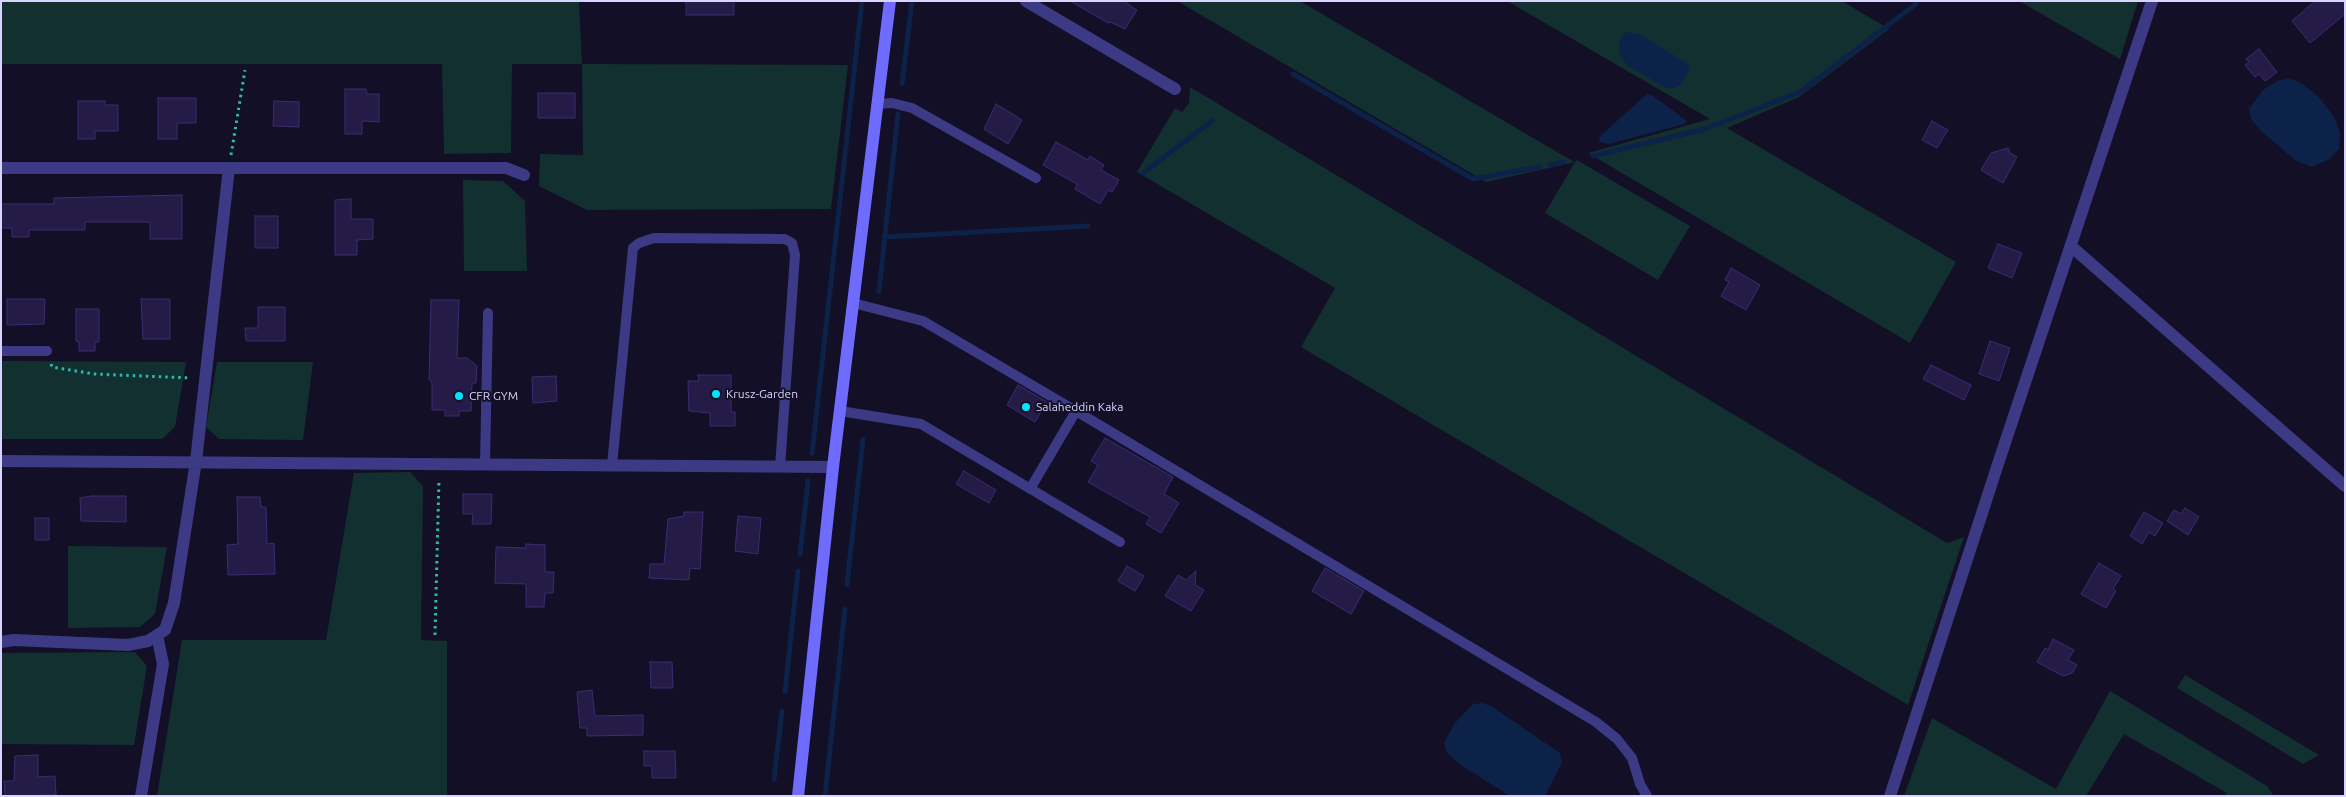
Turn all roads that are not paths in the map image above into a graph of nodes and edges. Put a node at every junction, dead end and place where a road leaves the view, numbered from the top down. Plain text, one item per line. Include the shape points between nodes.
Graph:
1 (890, 1) edge
2 (1026, 1) edge
3 (2152, 1) edge
4 (1175, 89) dead end
5 (878, 104) junction
6 (1, 168) edge
7 (229, 168) junction
8 (524, 174) dead end
9 (1036, 178) dead end
10 (2072, 247) junction
11 (853, 303) junction
12 (488, 312) dead end
13 (1, 351) edge
14 (48, 351) road end
15 (840, 411) junction
16 (1076, 411) junction
17 (1, 461) edge
18 (196, 461) junction
19 (485, 464) junction
20 (612, 465) junction
21 (780, 467) junction
22 (833, 467) junction
23 (2345, 486) edge
24 (1030, 489) junction
25 (1120, 542) dead end
26 (157, 635) junction
27 (1, 642) edge
28 (141, 796) edge
29 (798, 796) edge
30 (1647, 796) edge
31 (1890, 796) edge

1 - 5 street
2 - 4 street
3 - 10 street
5 - 9 lane via 892,103 912,108
5 - 11 street
6 - 7 street
7 - 8 street via 506,168
7 - 18 street
10 - 23 street
10 - 31 street
11 - 15 street
11 - 16 lane via 923,321
12 - 19 lane
13 - 14 lane
15 - 22 street
15 - 24 lane via 921,424
16 - 24 lane
16 - 30 lane via 1596,722 1632,758
17 - 18 street
18 - 19 street
18 - 26 street via 174,603 164,630
19 - 20 street
20 - 21 street
20 - 21 lane via 633,248 654,238 785,239 792,243 795,255
21 - 22 street
22 - 29 street
24 - 25 lane
26 - 27 street via 128,645
26 - 28 street via 163,664

